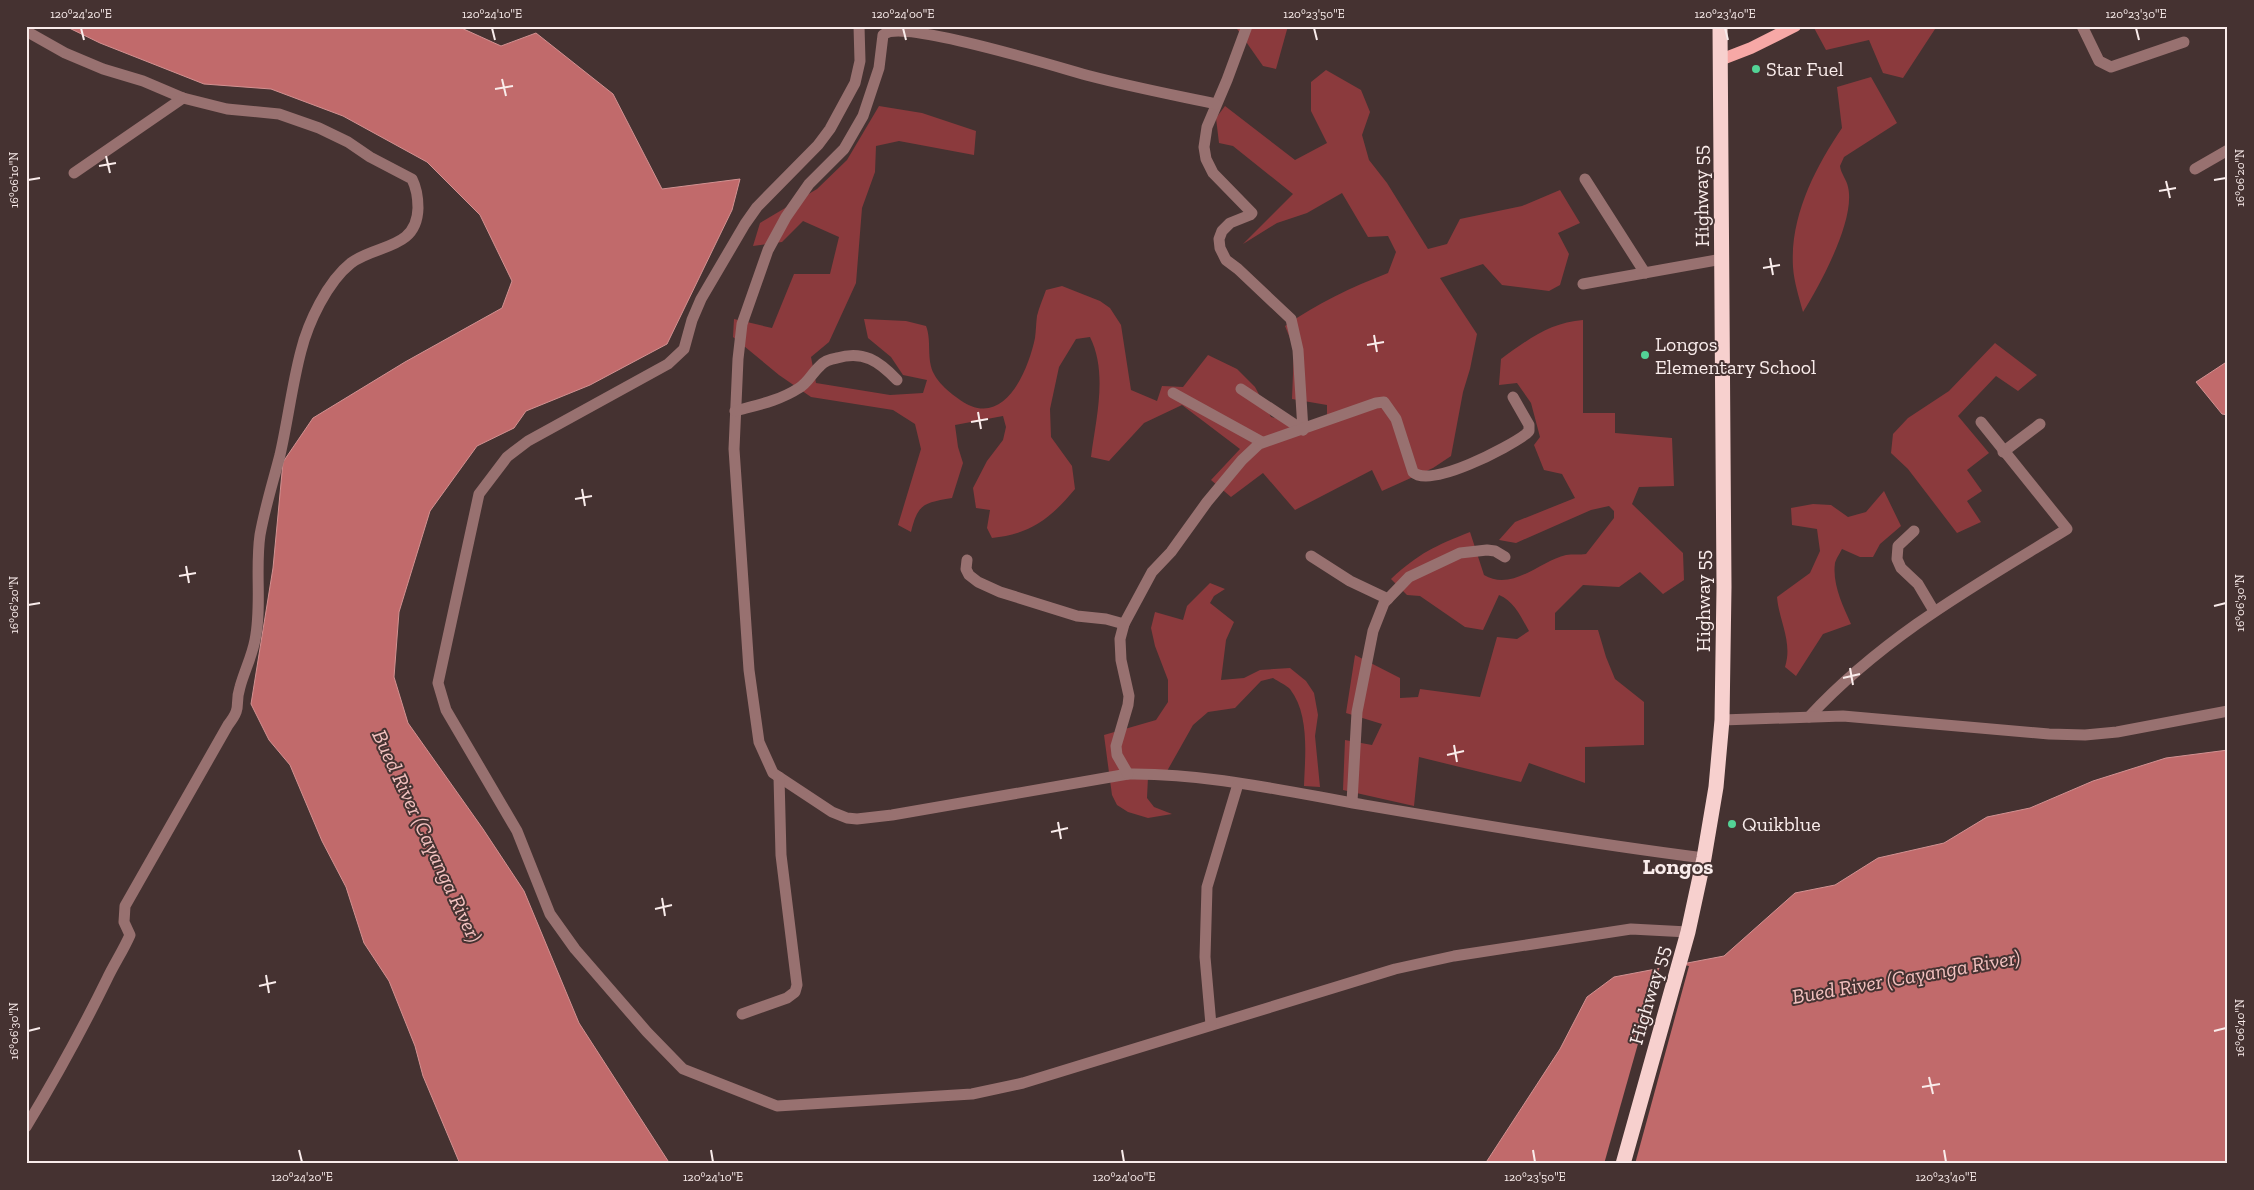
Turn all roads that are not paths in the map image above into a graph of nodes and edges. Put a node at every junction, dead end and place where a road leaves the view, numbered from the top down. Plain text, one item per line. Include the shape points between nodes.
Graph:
1 (859, 26) edge
2 (1247, 26) edge
3 (1720, 26) edge
4 (1796, 26) edge
5 (2082, 26) edge
6 (899, 29) edge
7 (29, 37) edge
8 (2184, 42) dead end
9 (1720, 60) junction
10 (184, 98) junction
11 (1216, 104) junction
12 (2228, 150) edge
13 (2195, 169) dead end
14 (74, 173) dead end
15 (1585, 179) dead end
16 (1722, 259) junction
17 (1645, 273) junction
18 (1582, 284) dead end
19 (897, 380) dead end
20 (1241, 389) dead end
21 (1173, 393) dead end
22 (1513, 397) dead end
23 (735, 411) junction
24 (1981, 422) dead end
25 (2040, 424) dead end
26 (1303, 430) junction
27 (1262, 442) junction
28 (2003, 452) junction
29 (1914, 531) dead end
30 (1311, 556) dead end
31 (1505, 557) dead end
32 (967, 560) dead end
33 (1388, 599) junction
34 (1934, 611) junction
35 (1124, 624) junction
36 (2228, 711) edge
37 (1809, 717) junction
38 (1722, 720) junction
39 (1128, 774) junction
40 (779, 777) junction
41 (1238, 784) junction
42 (1352, 802) junction
43 (1704, 858) junction
44 (1688, 932) junction
45 (742, 1014) dead end
46 (1211, 1025) junction
47 (26, 1128) edge
48 (1623, 1164) edge

1 - 46 street via 860,61 855,83 838,115 818,145 757,206 745,224 701,299 684,349 668,364 528,441 507,457 479,494 438,684 446,710 517,831 550,914 575,949 683,1069 777,1106 972,1094 1022,1083
2 - 11 street
3 - 9 highway, Highway 55
4 - 9 main road
5 - 8 street via 2099,61 2111,67
6 - 11 street via 988,47 1089,76
6 - 23 street via 883,35 879,68 863,116 844,149 809,184 768,250 742,324
7 - 10 street via 103,69
9 - 16 highway, Highway 55
10 - 14 street
10 - 47 street via 227,109 280,114 348,142 412,179 418,197 418,222 412,232 399,241 351,263 317,308 301,350 280,455 269,490 260,538 255,642 239,689 237,714 125,906 124,922 130,935 124,949 82,1031
11 - 26 street via 1207,127 1206,159 1213,173 1252,214 1230,223 1222,231 1220,248 1226,260 1291,319 1298,350
12 - 13 street
15 - 17 street
16 - 17 street
16 - 38 highway, Highway 55
17 - 18 street
19 - 23 street via 869,358 855,354 844,356 824,362 806,384 788,395
20 - 26 street
21 - 27 street
22 - 26 street via 1529,425 1526,434 1484,459 1430,477 1420,477 1413,472 1396,419 1384,402
23 - 40 street via 737,523 748,670 759,742 768,766
24 - 28 street
25 - 28 street
26 - 27 street
27 - 35 street via 1242,460 1152,572
28 - 34 street via 2067,529
29 - 34 street via 1898,546 1897,559 1918,584
30 - 33 street via 1350,581
31 - 33 street via 1487,550 1460,553 1409,577
32 - 35 street via 969,575 1000,592 1077,616
33 - 42 street via 1373,631 1357,712
34 - 37 street via 1862,665
35 - 39 street via 1120,652 1129,696 1116,746 1117,755
36 - 37 street via 2117,732 2085,734 2049,734 1843,716
37 - 38 street
38 - 43 highway, Highway 55 via 1716,787
39 - 40 street via 856,819 832,812
39 - 41 street via 1162,774
40 - 45 street via 781,855 797,985 795,992 787,998
41 - 42 street
41 - 46 street via 1206,887 1205,957
42 - 43 street via 1572,840
43 - 44 highway, Highway 55
44 - 46 street via 1631,929 1454,956 1394,969
44 - 48 highway, Highway 55

